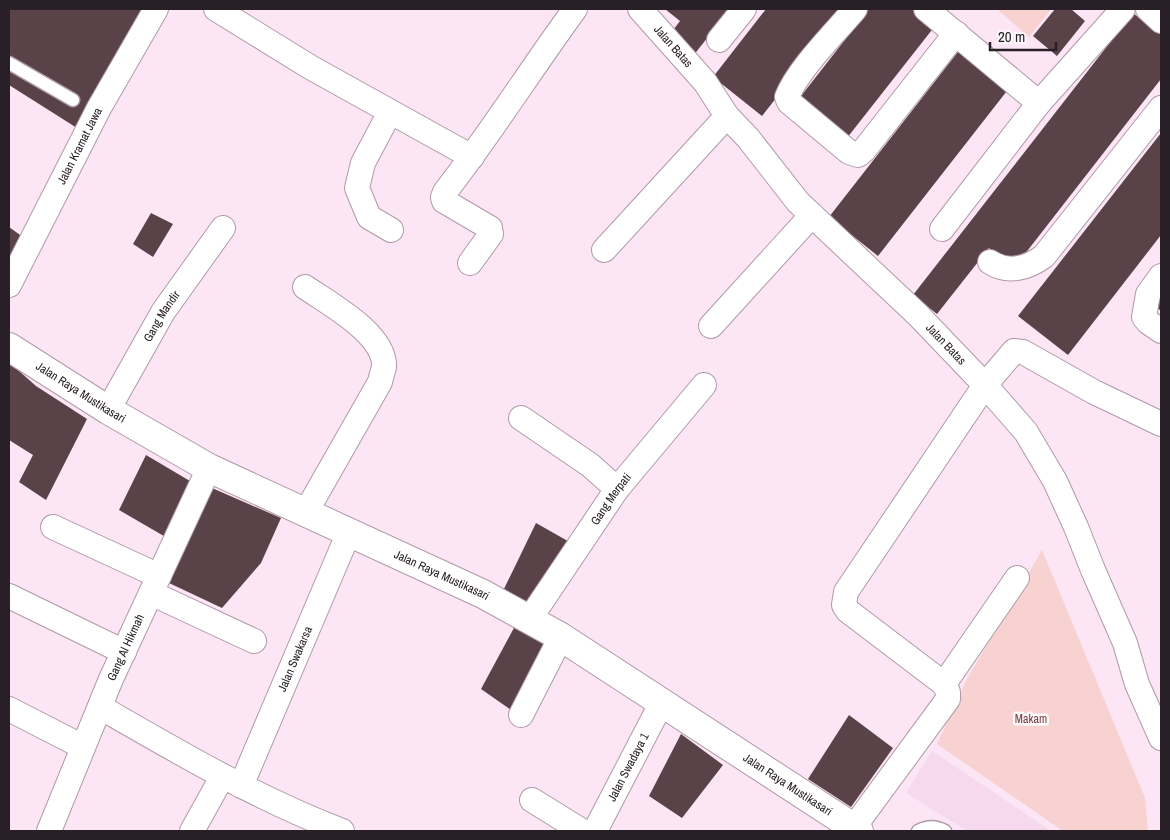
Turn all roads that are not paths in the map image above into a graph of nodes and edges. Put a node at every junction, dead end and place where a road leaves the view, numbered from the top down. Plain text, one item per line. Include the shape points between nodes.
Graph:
1 (156, 9) edge
2 (216, 9) edge
3 (575, 9) edge
4 (640, 9) edge
5 (744, 9) edge
6 (855, 9) edge
7 (926, 9) edge
8 (1123, 9) edge
9 (1148, 9) edge
10 (1161, 21) edge
11 (956, 32) junction
12 (720, 40) dead end
13 (9, 63) edge
14 (73, 100) dead end
15 (1039, 103) junction
16 (1161, 108) edge
17 (390, 112) junction
18 (727, 116) junction
19 (472, 157) junction
20 (812, 215) junction
21 (222, 228) dead end
22 (942, 229) dead end
23 (391, 230) dead end
24 (604, 250) dead end
25 (990, 262) dead end
26 (470, 264) dead end
27 (1161, 276) edge
28 (9, 284) edge
29 (305, 287) dead end
30 (711, 326) dead end
31 (1161, 331) edge
32 (9, 347) edge
33 (704, 385) dead end
34 (985, 385) junction
35 (108, 410) junction
36 (521, 418) dead end
37 (1161, 424) edge
38 (209, 468) junction
39 (617, 489) junction
40 (306, 512) junction
41 (52, 527) dead end
42 (349, 532) junction
43 (1017, 578) dead end
44 (155, 585) junction
45 (9, 596) edge
46 (529, 620) junction
47 (561, 637) junction
48 (254, 641) dead end
49 (124, 652) junction
50 (944, 684) junction
51 (662, 702) junction
52 (100, 708) junction
53 (9, 709) edge
54 (521, 715) dead end
55 (1161, 738) edge
56 (83, 747) junction
57 (231, 781) junction
58 (532, 800) dead end
59 (327, 829) edge
60 (857, 829) edge
61 (49, 831) edge
62 (192, 831) edge
63 (582, 831) edge
64 (595, 831) edge
65 (918, 831) edge
66 (945, 831) edge

1 - 28 street, Jalan Kramat Jawa via 99,108
2 - 17 street
3 - 19 street
4 - 18 street, Jalan Batas via 704,82
5 - 12 street
6 - 11 street via 802,71 787,96 849,152 858,155
7 - 11 street
8 - 15 street
9 - 10 street
11 - 15 street
13 - 14 lane
15 - 22 street
16 - 25 street via 1044,256 1036,262 1012,269 999,268
17 - 19 street
17 - 23 street via 363,163 357,188 369,217
18 - 20 street, Jalan Batas
18 - 24 street
19 - 26 street via 443,197 444,201 490,228 491,234
20 - 30 street
20 - 34 street, Jalan Batas via 918,315
21 - 35 street, Gang Mandir via 164,312
27 - 31 street via 1148,294 1144,316
29 - 40 street via 366,330 380,349 384,366 380,382
32 - 35 main road, Jalan Raya Mustikasari
33 - 39 street, Gang Merpati
34 - 37 street via 1008,355 1014,351 1023,352 1094,392
34 - 50 street via 846,592 844,605 848,612
34 - 55 street, Jalan Batas via 1026,432 1055,481 1125,643 1137,684
35 - 38 main road, Jalan Raya Mustikasari
36 - 39 street via 590,465
38 - 40 main road, Jalan Raya Mustikasari
38 - 44 street, Gang Al Hikmah
39 - 46 street, Gang Merpati
40 - 42 main road, Jalan Raya Mustikasari
41 - 44 street
42 - 46 main road, Jalan Raya Mustikasari via 484,594
42 - 57 street, Jalan Swakarsa
43 - 50 street
44 - 48 street
44 - 49 street, Gang Al Hikmah
45 - 49 street
46 - 47 main road, Jalan Raya Mustikasari
47 - 51 main road, Jalan Raya Mustikasari
47 - 54 street
49 - 52 street, Gang Al Hikmah
50 - 60 street via 948,699
51 - 60 main road, Jalan Raya Mustikasari
51 - 64 street, Jalan Swadaya 1
52 - 56 street, Gang Al Hikmah
52 - 57 street
53 - 56 street
56 - 61 street, Gang Al Hikmah
57 - 59 street
57 - 62 street, Jalan Swakarsa
58 - 63 street
65 - 66 lane via 924,827

